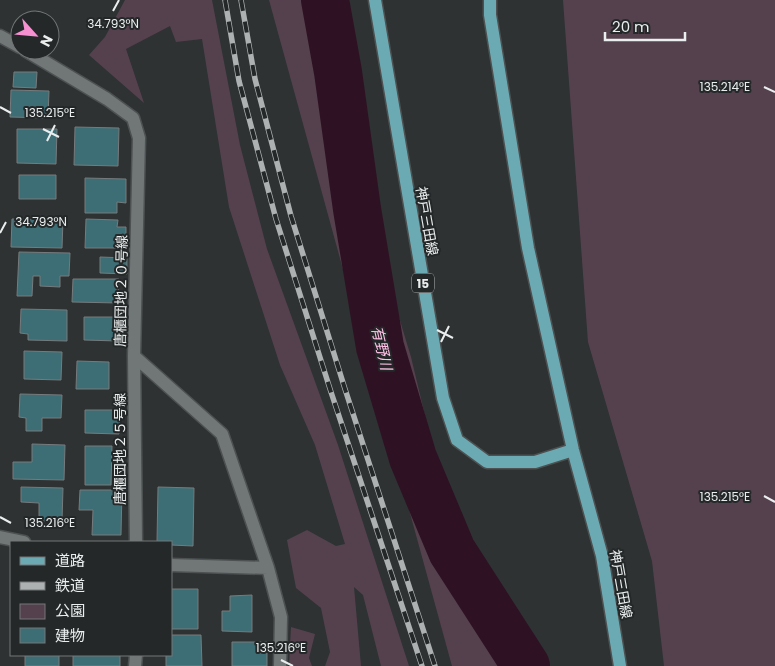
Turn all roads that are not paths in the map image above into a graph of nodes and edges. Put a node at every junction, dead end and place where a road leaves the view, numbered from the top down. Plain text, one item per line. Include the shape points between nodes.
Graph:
1 (375, 0) edge
2 (490, 0) edge
3 (41, 60) edge
4 (134, 356) junction
5 (573, 450) junction
6 (0, 538) edge
7 (18, 541) edge
8 (136, 541) edge
9 (172, 565) edge
10 (268, 568) junction
11 (280, 666) edge
12 (620, 666) edge

1 - 5 main road, 神戸三田線 / 15 via 443,398 458,440 487,462 534,462
2 - 5 main road, 神戸三田線 via 528,248
3 - 4 street, 唐櫃団地２０号線 via 133,118 139,138
4 - 8 street, 唐櫃団地２５号線
4 - 10 street, 唐櫃団地２０号線 via 222,434
5 - 12 main road, 神戸三田線 via 602,556
6 - 7 street
9 - 10 street
10 - 11 street, 唐櫃団地２０号線 via 281,617

